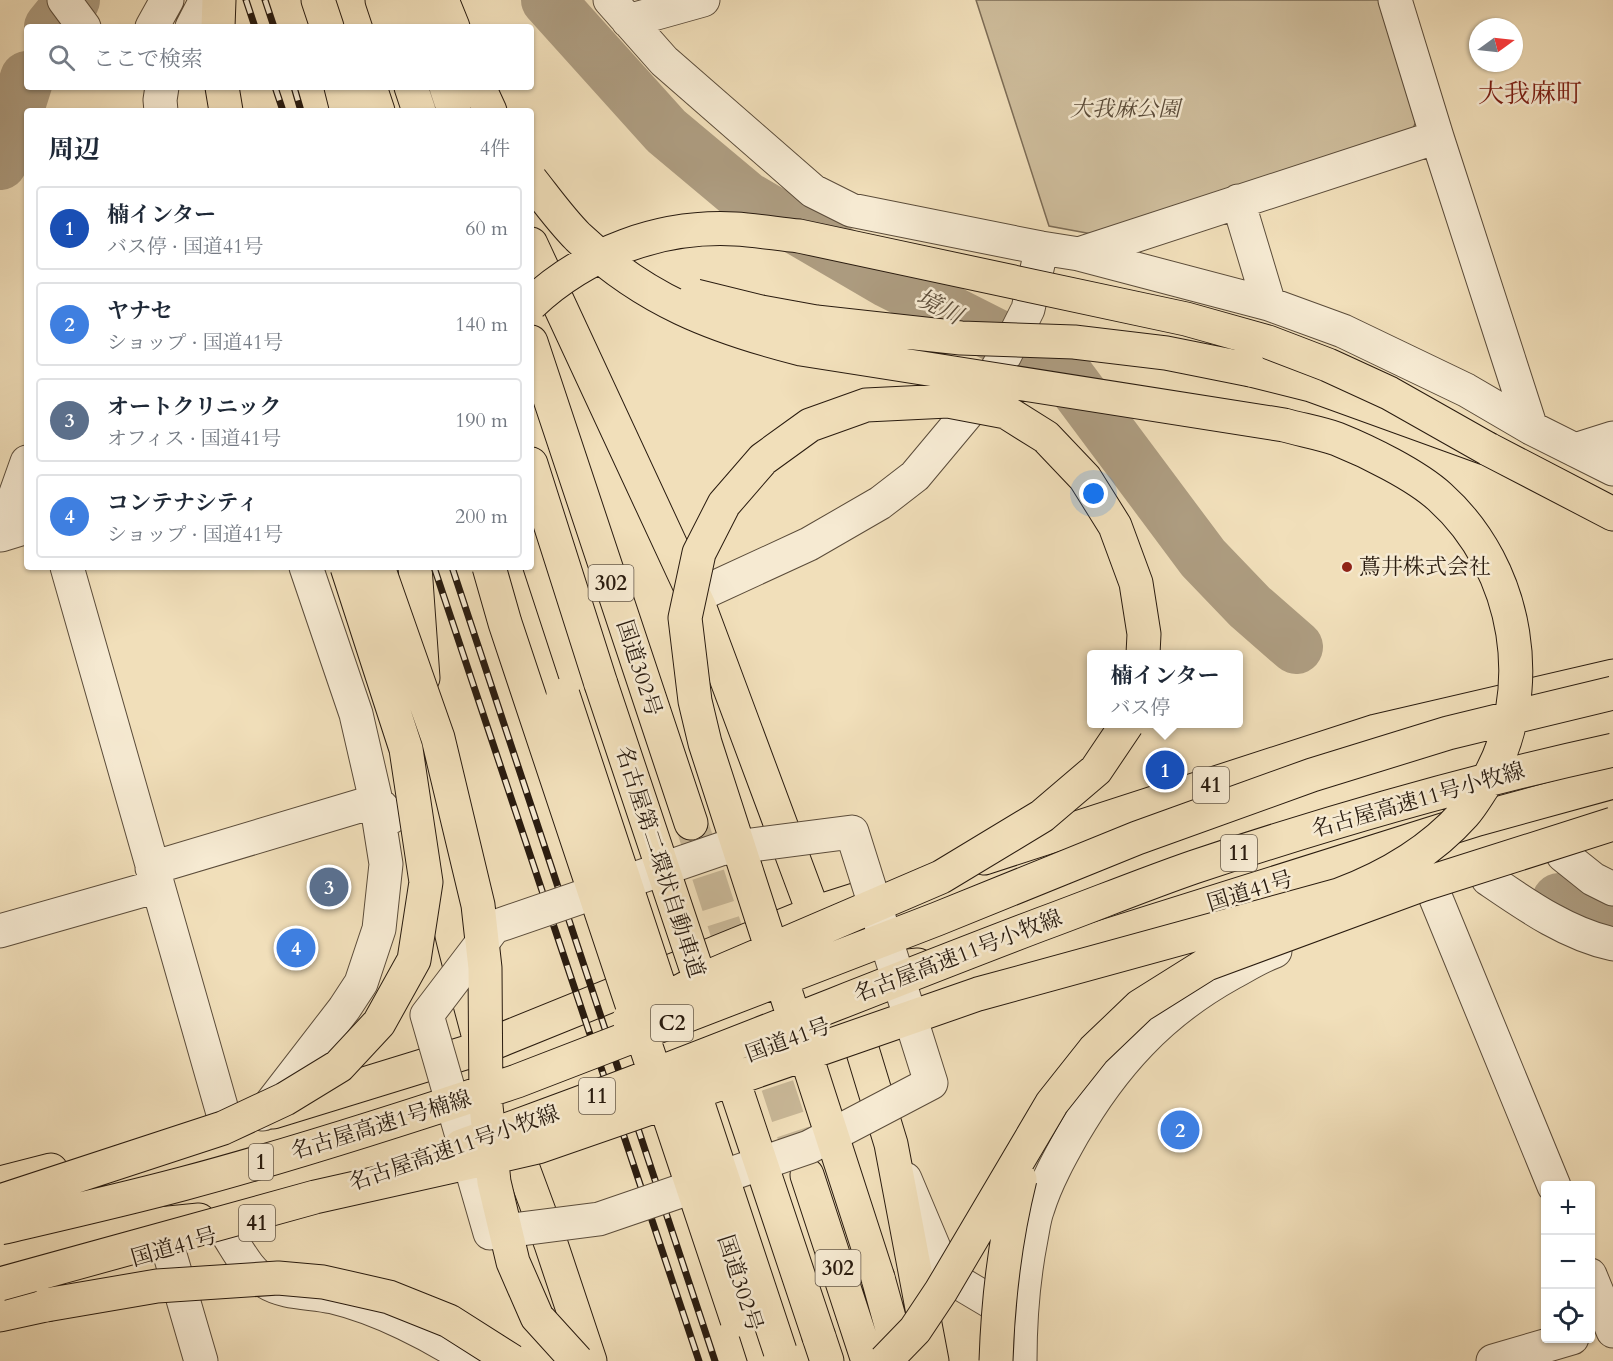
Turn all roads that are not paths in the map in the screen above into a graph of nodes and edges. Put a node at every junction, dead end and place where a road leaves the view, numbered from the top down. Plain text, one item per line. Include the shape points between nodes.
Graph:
1 (64, 0) edge
2 (167, 0) edge
3 (206, 0) edge
4 (219, 0) edge
5 (382, 0) edge
6 (416, 0) edge
7 (427, 0) edge
8 (442, 0) edge
9 (703, 0) edge
10 (1395, 0) edge
11 (619, 10) edge
12 (82, 24) edge
13 (154, 24) edge
14 (194, 24) edge
15 (218, 24) edge
16 (390, 24) edge
17 (425, 24) edge
18 (437, 24) edge
19 (452, 24) edge
20 (162, 90) edge
21 (222, 90) edge
22 (342, 90) edge
23 (348, 90) edge
24 (371, 90) edge
25 (412, 90) edge
26 (461, 95) edge
27 (161, 108) edge
28 (226, 108) edge
29 (346, 108) edge
30 (353, 108) edge
31 (377, 108) edge
32 (418, 108) edge
33 (485, 108) edge
34 (1437, 137) junction
35 (534, 184) edge
36 (1238, 201) junction
37 (551, 206) junction
38 (1041, 248) junction
39 (534, 250) edge
40 (1079, 254) junction
41 (534, 301) edge
42 (1269, 304) junction
43 (534, 351) edge
44 (1531, 428) junction
45 (1613, 438) edge
46 (1488, 449) junction
47 (1575, 450) junction
48 (1613, 469) edge
49 (24, 470) edge
50 (534, 473) edge
51 (1613, 514) edge
52 (24, 528) edge
53 (68, 570) edge
54 (307, 570) edge
55 (348, 570) edge
56 (379, 570) edge
57 (415, 570) edge
58 (490, 570) edge
59 (505, 570) edge
60 (523, 570) edge
61 (694, 597) junction
62 (418, 621) junction
63 (1143, 650) edge
64 (340, 666) junction
65 (1613, 676) edge
66 (1613, 693) edge
67 (1124, 728) edge
68 (1613, 750) edge
69 (1613, 782) edge
70 (376, 801) junction
71 (691, 824) tunnel mouth
72 (1613, 825) edge
73 (852, 832) joint
74 (1613, 833) edge
75 (1563, 855) junction
76 (600, 858) dead end
77 (440, 869) junction
78 (155, 877) junction
79 (1488, 879) junction
80 (1613, 889) edge
81 (1436, 896) junction
82 (814, 914) junction
83 (0, 931) edge
84 (1613, 944) edge
85 (1010, 966) junction
86 (840, 983) junction
87 (852, 1016) junction
88 (481, 1048) junction
89 (504, 1081) junction
90 (262, 1115) junction
91 (226, 1125) junction
92 (512, 1142) junction
93 (891, 1144) junction
94 (1028, 1145) junction
95 (807, 1175) tunnel mouth
96 (1552, 1181) edge
97 (0, 1183) edge
98 (0, 1201) edge
99 (307, 1204) junction
100 (715, 1206) dead end
101 (0, 1228) edge
102 (226, 1232) junction
103 (168, 1248) junction
104 (0, 1259) edge
105 (0, 1284) edge
106 (1594, 1289) edge
107 (0, 1296) edge
108 (0, 1316) edge
109 (1020, 1319) junction
110 (1607, 1329) edge
111 (1555, 1343) edge
112 (201, 1361) edge
113 (471, 1361) edge
114 (512, 1361) edge
115 (577, 1361) edge
116 (590, 1361) edge
117 (752, 1361) edge
118 (765, 1361) edge
119 (783, 1361) edge
120 (827, 1361) edge
121 (868, 1361) edge
122 (885, 1361) edge
123 (902, 1361) edge
124 (932, 1361) edge
125 (996, 1361) edge
126 (1020, 1361) edge
127 (1493, 1361) edge

1 - 12 street
2 - 13 street
3 - 14 street
4 - 15 highway
5 - 16 highway
6 - 17 highway
7 - 18 highway
8 - 19 highway
9 - 11 street
10 - 34 street
11 - 38 street via 664,61 813,191 851,210
20 - 27 street
21 - 28 highway
22 - 29 highway
23 - 30 highway
24 - 31 highway
25 - 32 highway
26 - 33 highway
34 - 36 street
34 - 44 street
35 - 37 highway, bridge
36 - 40 street
36 - 42 street
37 - 46 highway, bridge via 580,233 628,266 711,301 816,321 961,338 1074,342 1251,369 1311,386
37 - 99 highway, bridge via 577,236 621,274 669,304 755,338 801,349 1284,425 1337,440 1415,479 1457,514 1498,579 1514,635 1516,660 1516,684 1504,744 1466,813 1421,853 1366,885 978,994 538,1147
38 - 40 street
38 - 61 street via 1028,309 1005,355 981,397 915,476 879,503 809,544
39 - 61 highway
40 - 42 street
41 - 46 highway, bridge via 586,263 626,244 694,230 734,229 799,236 1186,319 1268,342 1389,393
42 - 44 street via 1343,331 1466,390
43 - 71 highway, 国道302号 / 302
44 - 47 street
45 - 47 street
46 - 51 highway
47 - 48 street
49 - 52 street via 1,535
50 - 120 highway, 名古屋第二環状自動車道 / C2, bridge
53 - 78 street
54 - 64 street
55 - 98 highway, bridge via 406,749 426,882 414,960 379,1023 339,1066 285,1099 223,1128
56 - 115 highway, bridge via 438,738 478,905 485,968 488,1117 494,1182 513,1262 537,1317
57 - 62 highway
58 - 117 highway, bridge
59 - 76 highway
60 - 119 highway, 名古屋第二環状自動車道 / C2, bridge
61 - 82 highway
62 - 64 street
62 - 77 highway
63 - 123 highway, bridge via 1136,583 1115,526 1085,478 1046,437 1006,412 948,401 866,405 810,425 763,459 723,504 699,553 686,618 695,702 705,743
64 - 70 street via 356,714
65 - 82 highway, 41 via 1376,731
66 - 89 highway, 名古屋高速11号小牧線 / 11, bridge via 1448,733 1312,775 1137,838 937,919
67 - 89 highway, bridge via 1096,770 1042,816 940,877 701,980
68 - 99 highway, 名古屋高速11号小牧線 / 11, bridge via 1375,810 1192,868
69 - 85 highway, 国道41号 / 41 via 1478,819
70 - 77 street
70 - 78 street
70 - 90 street via 386,864 379,929 361,983
72 - 94 highway, bridge via 1420,885 1207,964 1140,1006 1094,1050 1052,1103
73 - 73 street, bridge via 721,849 494,927 427,1015 490,1233 599,1219 809,1147 931,1083
74 - 75 street
75 - 79 street
75 - 80 street
77 - 88 highway
78 - 83 street
78 - 91 street
79 - 81 street
79 - 84 street via 1538,913
81 - 96 street
81 - 109 street via 1356,920 1262,956 1207,987 1166,1017 1122,1061 1090,1104 1063,1151 1037,1209
82 - 86 highway
82 - 88 highway, 41
85 - 86 highway via 912,965 880,969
85 - 87 highway, 国道41号 / 41
86 - 87 highway
86 - 89 highway via 538,1097 507,1093
87 - 92 highway, 国道41号 / 41
87 - 93 highway
88 - 89 highway
88 - 90 highway, 41
89 - 92 highway
89 - 101 highway, 名古屋高速1号楠線 / 1, bridge via 309,1148 180,1185
90 - 91 highway, 41
91 - 97 highway, 41
92 - 99 highway, 国道41号 / 41
92 - 116 highway
93 - 109 street via 937,1256 951,1278
93 - 124 highway
94 - 122 highway, bridge via 941,1291 915,1330
94 - 125 highway, bridge via 1011,1217 1000,1291
95 - 121 highway, 302
99 - 102 highway, 国道41号 / 41
99 - 104 highway via 129,1227
99 - 105 highway, 1, bridge
100 - 118 highway, 国道302号
102 - 103 highway, 国道41号 / 41
102 - 113 street via 266,1283 335,1297 384,1314
103 - 107 highway, 国道41号 / 41
103 - 112 street
106 - 110 street
108 - 114 highway, bridge via 157,1286 278,1278 323,1282 389,1297 449,1321
109 - 126 street
111 - 127 street

